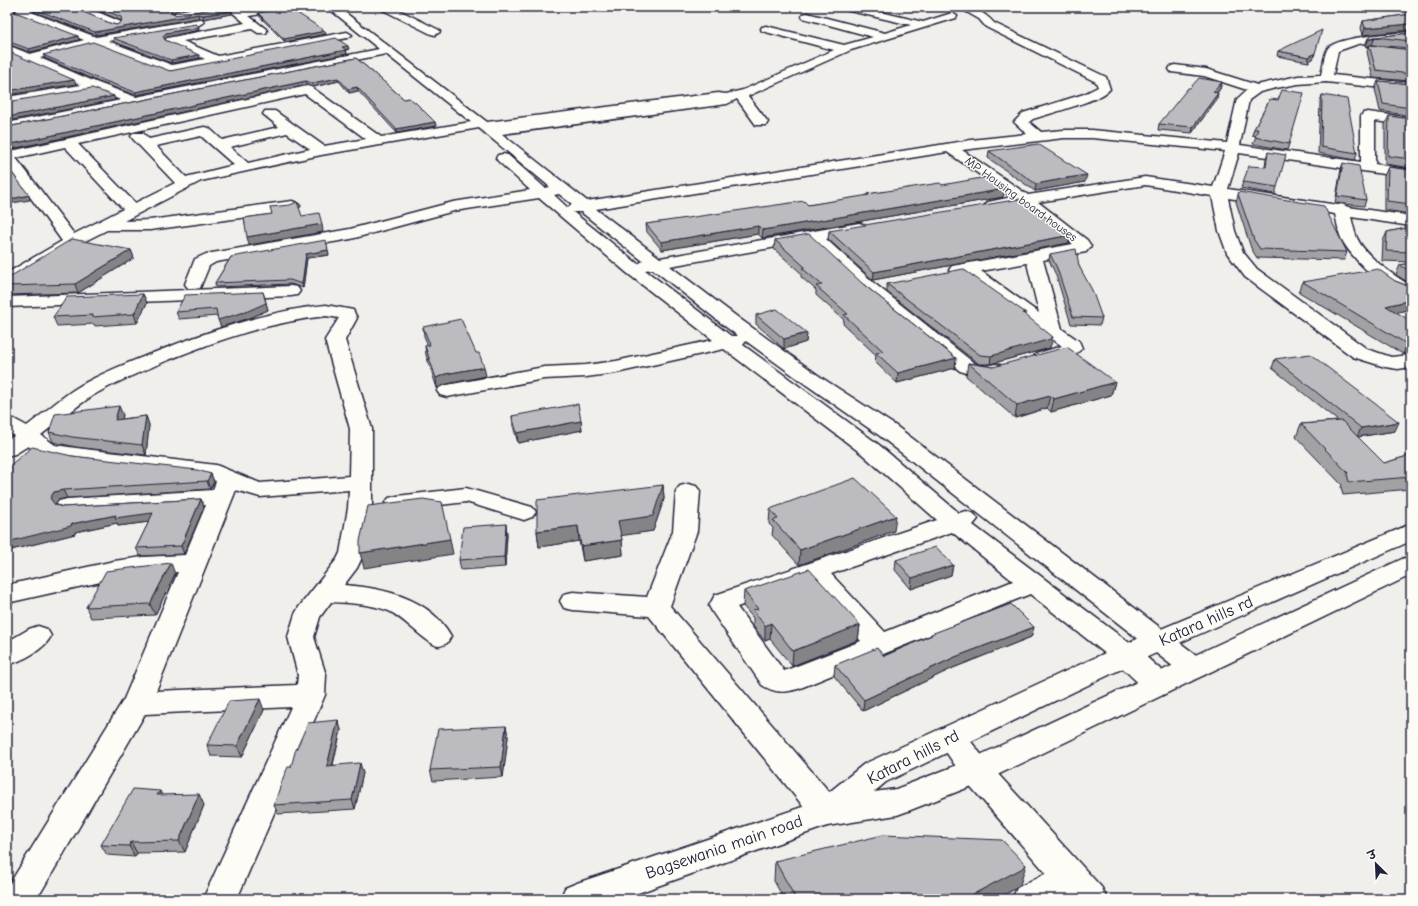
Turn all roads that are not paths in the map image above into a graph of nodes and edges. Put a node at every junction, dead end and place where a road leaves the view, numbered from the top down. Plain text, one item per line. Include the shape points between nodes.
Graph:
1 (36, 7) edge
2 (219, 7) edge
3 (231, 7) edge
4 (286, 7) edge
5 (845, 7) edge
6 (880, 7) edge
7 (963, 7) edge
8 (82, 9) dead end
9 (186, 9) edge
10 (326, 9) edge
11 (385, 12) edge
12 (867, 12) junction
13 (241, 14) junction
14 (168, 15) edge
15 (807, 16) dead end
16 (952, 16) dead end
17 (370, 20) dead end
18 (199, 22) junction
19 (354, 23) junction
20 (254, 25) junction
21 (922, 25) junction
22 (766, 29) dead end
23 (74, 31) junction
24 (436, 32) dead end
25 (209, 33) junction
26 (348, 35) junction
27 (1411, 35) edge
28 (883, 36) junction
29 (95, 40) junction
30 (1341, 45) junction
31 (284, 47) junction
32 (7, 48) edge
33 (844, 49) junction
34 (389, 50) junction
35 (1380, 50) edge
36 (374, 53) junction
37 (30, 57) junction
38 (217, 60) junction
39 (1175, 69) dead end
40 (1326, 78) junction
41 (235, 81) junction
42 (94, 86) junction
43 (1411, 87) edge
44 (1256, 89) junction
45 (741, 95) junction
46 (259, 100) junction
47 (7, 101) edge
48 (134, 101) junction
49 (270, 114) dead end
50 (190, 116) junction
51 (761, 122) dead end
52 (1411, 122) edge
53 (7, 127) edge
54 (467, 127) junction
55 (486, 127) junction
56 (130, 128) junction
57 (290, 128) junction
58 (204, 131) junction
59 (1037, 136) junction
60 (68, 142) junction
61 (379, 142) junction
62 (484, 142) dead end
63 (146, 144) junction
64 (219, 145) junction
65 (953, 150) junction
66 (1232, 150) junction
67 (321, 151) junction
68 (496, 152) dead end
69 (7, 156) edge
70 (244, 167) junction
71 (1368, 168) junction
72 (13, 171) edge
73 (1411, 174) edge
74 (1411, 181) edge
75 (184, 183) junction
76 (564, 189) junction
77 (1219, 192) junction
78 (544, 193) junction
79 (1026, 200) junction
80 (292, 206) edge
81 (978, 208) edge
82 (133, 210) junction
83 (1342, 210) junction
84 (577, 212) junction
85 (1411, 221) edge
86 (104, 225) junction
87 (876, 225) edge
88 (813, 235) junction
89 (71, 242) junction
90 (1034, 257) junction
91 (656, 263) junction
92 (632, 268) junction
93 (968, 268) junction
94 (945, 273) edge
95 (9, 276) edge
96 (892, 283) edge
97 (194, 284) dead end
98 (869, 288) junction
99 (291, 290) dead end
100 (1411, 293) edge
101 (7, 302) edge
102 (1053, 331) junction
103 (752, 337) junction
104 (728, 343) junction
105 (1411, 361) edge
106 (447, 391) dead end
107 (7, 423) edge
108 (28, 435) junction
109 (7, 449) edge
110 (361, 482) junction
111 (225, 487) junction
112 (688, 491) dead end
113 (67, 506) edge
114 (360, 508) junction
115 (989, 510) junction
116 (524, 512) dead end
117 (955, 523) junction
118 (1411, 532) edge
119 (194, 562) junction
120 (1411, 565) edge
121 (813, 571) junction
122 (1033, 583) junction
123 (325, 593) junction
124 (7, 594) edge
125 (573, 601) dead end
126 (656, 607) junction
127 (38, 636) dead end
128 (438, 636) dead end
129 (1161, 641) junction
130 (880, 644) junction
131 (7, 655) edge
132 (1126, 655) junction
133 (1194, 668) junction
134 (1158, 684) junction
135 (311, 695) junction
136 (137, 703) junction
137 (951, 737) junction
138 (976, 771) junction
139 (827, 812) junction
140 (1081, 888) edge
141 (19, 899) edge
142 (220, 899) edge
143 (577, 899) edge
144 (1029, 899) edge

1 - 23 street via 21,12
2 - 9 street
3 - 13 street
4 - 13 street
5 - 12 street
6 - 12 street
7 - 59 street via 983,17 990,25 1102,80 1104,89 1088,97 1028,116 1021,122
8 - 23 street via 121,23
9 - 14 street
9 - 18 street
10 - 19 street
10 - 26 street
11 - 24 street via 398,14
12 - 21 street
13 - 20 street
15 - 28 street
16 - 21 street
17 - 19 street
18 - 25 street
18 - 29 street
19 - 34 street
20 - 25 street
20 - 31 street
21 - 28 street
22 - 33 street
23 - 29 street
25 - 38 street via 171,40
26 - 31 street
26 - 36 street
27 - 30 street
28 - 33 street
29 - 37 street
29 - 38 street via 171,69
30 - 35 street
30 - 40 street via 1333,49
31 - 38 street
32 - 37 street
33 - 45 street
34 - 36 street
34 - 55 street
36 - 41 street
36 - 54 street
37 - 42 street
39 - 44 street via 1206,72
40 - 43 street
40 - 44 street via 1298,80
41 - 46 street
41 - 48 street
42 - 47 street
42 - 48 street
44 - 66 street via 1243,99
45 - 51 street
45 - 55 street
46 - 50 street
46 - 61 street via 308,90
48 - 53 street
49 - 57 street
50 - 56 street
50 - 58 street
52 - 71 street via 1368,116
54 - 55 street
54 - 61 street
54 - 62 street
55 - 76 street
56 - 60 street
56 - 63 street
57 - 64 street
57 - 67 street
58 - 63 street
58 - 64 street
59 - 65 street
59 - 66 street via 1092,134
60 - 69 street
60 - 82 street
61 - 67 street
63 - 75 street
64 - 70 street
65 - 66 street via 1072,139 1149,142
65 - 79 street, MP Housing board houses
65 - 84 street
66 - 71 street
66 - 74 street
66 - 77 street
67 - 70 street
68 - 78 street
69 - 72 street
70 - 75 street
71 - 73 street
72 - 89 street
75 - 82 street
76 - 78 street
76 - 84 street
77 - 79 street via 1159,182 1133,182
77 - 83 street
77 - 105 street via 1227,231 1235,253 1252,273 1360,353 1387,362
78 - 84 street
78 - 97 street via 449,208 351,234 212,258 201,263
79 - 81 street
79 - 90 street, MP Housing board houses via 1083,245 1080,248
80 - 86 street via 150,225
82 - 86 street
83 - 85 street
83 - 100 street via 1350,239 1362,255
84 - 91 street
84 - 92 street
86 - 89 street
87 - 88 street
88 - 91 street
88 - 98 street
89 - 95 street
90 - 93 street, MP Housing board houses
90 - 102 street
91 - 92 street
91 - 103 street
92 - 104 street
93 - 94 street, MP Housing board houses
93 - 102 street
96 - 98 street
98 - 102 street via 967,367 985,372 1070,350 1070,343
99 - 101 street
103 - 104 street
103 - 115 street via 888,430
104 - 106 street via 616,367 544,373
104 - 117 street via 870,449
107 - 108 street
108 - 109 street
108 - 110 street via 93,387 150,361 225,332 273,318 336,311 347,314 348,318 335,340 360,429
108 - 111 street via 49,450 216,472
110 - 111 street via 260,490
110 - 114 street
111 - 113 street
111 - 119 street
112 - 126 street via 685,531
114 - 116 street via 466,496
114 - 123 street via 352,553
115 - 117 street
115 - 129 street
117 - 121 street
117 - 122 street
118 - 129 street, Katara hills rd
119 - 124 street via 114,570
119 - 136 street
120 - 133 street, Katara hills rd
121 - 130 street
121 - 130 street via 728,600 722,606 772,677 780,682 788,681
122 - 130 street
122 - 132 street
123 - 128 street via 359,594 400,605 424,621
123 - 135 street via 308,614 301,637 312,675
125 - 126 street
126 - 139 street
127 - 131 street
129 - 132 street, Katara hills rd
129 - 133 street
132 - 134 street
132 - 137 street, Katara hills rd
133 - 134 street, Katara hills rd
134 - 138 street, Katara hills rd
135 - 136 street
135 - 142 street
136 - 141 street
137 - 138 street
137 - 139 street, Katara hills rd via 875,773
138 - 139 street, Katara hills rd via 897,802
138 - 140 street
139 - 143 street, Bagsewania main road
140 - 144 street

